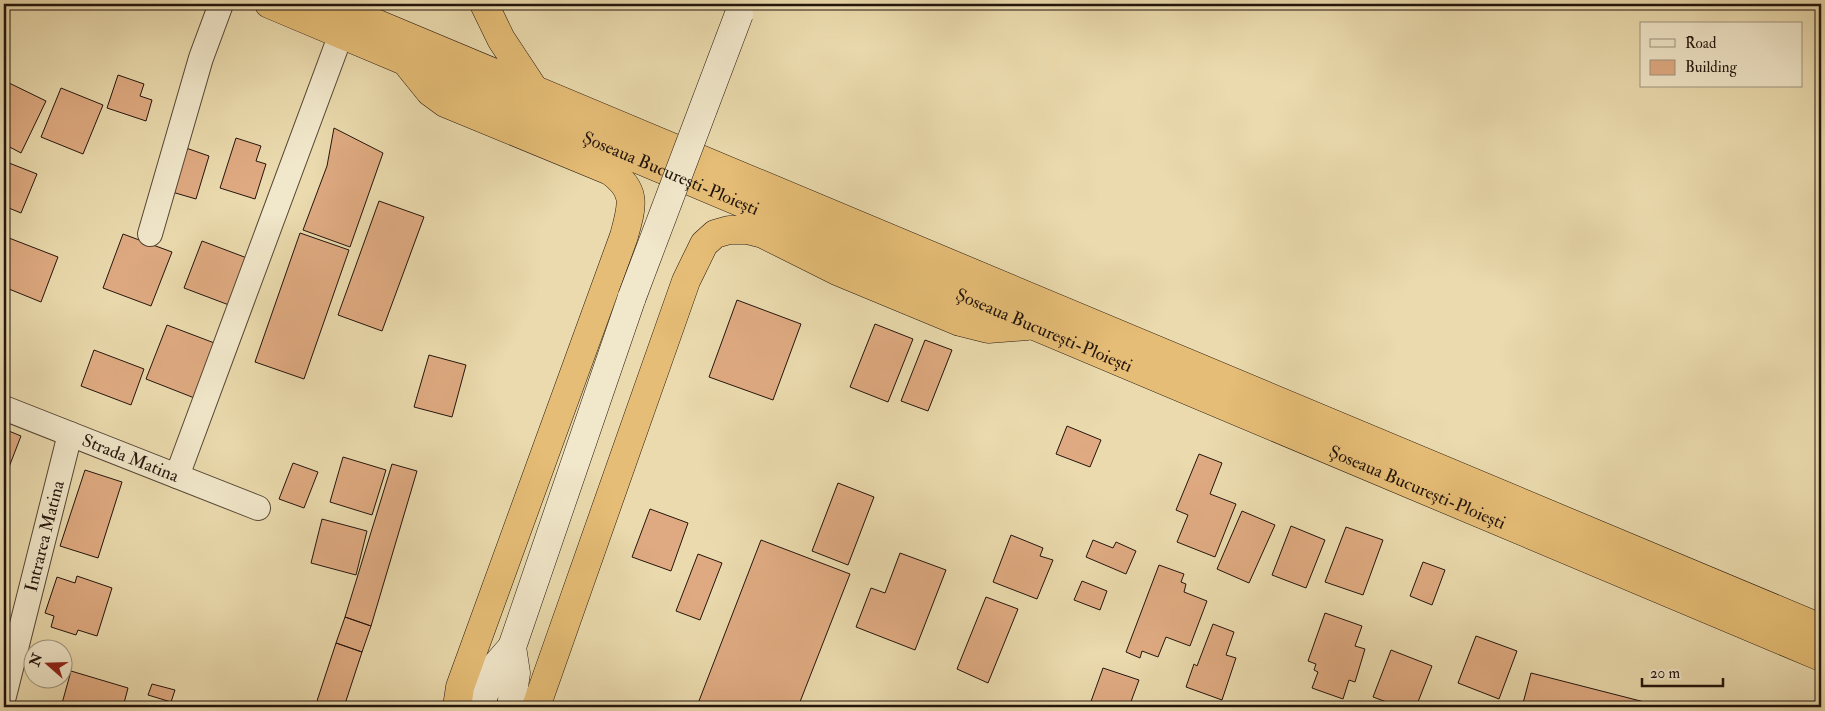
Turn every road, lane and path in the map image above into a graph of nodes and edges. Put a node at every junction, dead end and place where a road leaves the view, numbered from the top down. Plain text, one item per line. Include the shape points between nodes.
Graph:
1 (221, 4) edge
2 (268, 4) edge
3 (330, 4) edge
4 (484, 4) edge
5 (741, 9) edge
6 (341, 34) junction
7 (407, 62) junction
8 (534, 89) junction
9 (150, 234) dead end
10 (1033, 326) junction
11 (4, 408) edge
12 (70, 434) junction
13 (177, 476) junction
14 (258, 508) dead end
15 (1821, 628) edge
16 (512, 647) junction
17 (1821, 657) edge
18 (4, 696) edge
19 (457, 707) edge
20 (480, 707) edge
21 (511, 707) edge
22 (536, 707) edge

1 - 9 street via 204,49
2 - 6 highway, Șoseaua București-Ploiești
3 - 8 highway, Șoseaua București-Ploiești
4 - 8 highway via 501,39
5 - 16 street, bridge via 632,297
6 - 7 highway, Șoseaua București-Ploiești
6 - 13 street
7 - 10 highway, Șoseaua București-Ploiești
7 - 19 highway via 430,92 445,103 610,171 623,180 631,193 631,211 624,236 460,687
8 - 15 highway, Șoseaua București-Ploiești
10 - 17 highway, Șoseaua București-Ploiești
10 - 22 highway via 988,328 960,322 838,271 763,234 729,230 716,234 704,244 689,274
11 - 12 street, Strada Matina
12 - 13 street, Strada Matina
12 - 18 street, Intrarea Matina
13 - 14 street, Strada Matina
16 - 20 street via 493,669
16 - 21 street via 516,672

